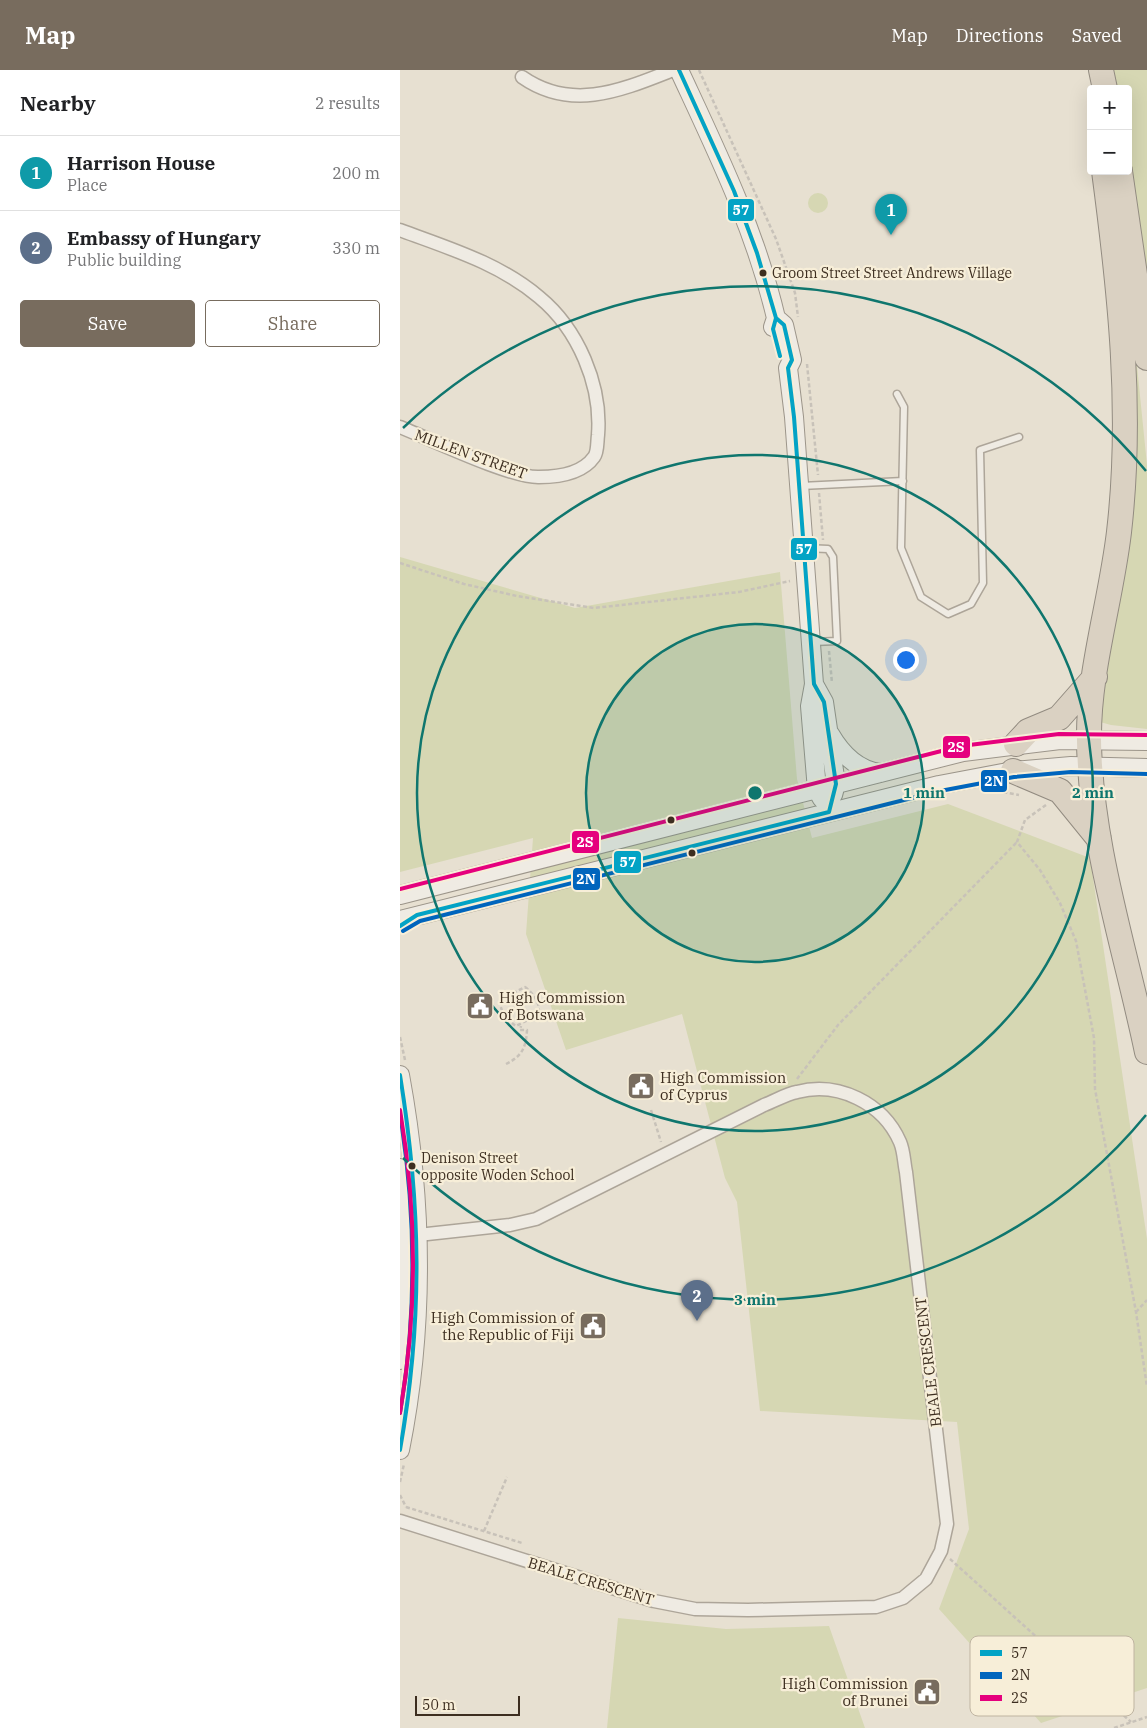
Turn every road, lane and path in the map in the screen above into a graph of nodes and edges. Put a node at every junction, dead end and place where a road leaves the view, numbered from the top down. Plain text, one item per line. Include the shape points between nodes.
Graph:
1 (673, 70) edge
2 (679, 70) edge
3 (1088, 70) edge
4 (1101, 70) edge
5 (522, 78) dead end
6 (1090, 85) edge
7 (1104, 85) edge
8 (1104, 175) edge
9 (1121, 175) edge
10 (400, 230) edge
11 (1147, 358) edge
12 (897, 394) dead end
13 (400, 427) edge
14 (1018, 437) dead end
15 (903, 481) junction
16 (800, 486) junction
17 (803, 547) junction
18 (400, 563) edge
19 (806, 578) junction
20 (812, 642) junction
21 (1095, 677) junction
22 (814, 684) junction
23 (828, 732) junction
24 (1089, 740) junction
25 (1142, 741) edge
26 (1016, 744) junction
27 (1090, 766) junction
28 (1143, 767) edge
29 (1013, 771) junction
30 (882, 773) junction
31 (836, 784) junction
32 (817, 790) junction
33 (1060, 791) junction
34 (829, 812) junction
35 (1100, 840) junction
36 (1017, 842) junction
37 (400, 895) edge
38 (408, 918) edge
39 (400, 926) edge
40 (520, 1026) junction
41 (1147, 1052) edge
42 (506, 1064) dead end
43 (400, 1075) edge
44 (784, 1097) junction
45 (651, 1110) dead end
46 (665, 1156) junction
47 (400, 1168) edge
48 (411, 1236) junction
49 (1147, 1300) edge
50 (1136, 1312) junction
51 (400, 1360) edge
52 (1147, 1387) edge
53 (400, 1450) edge
54 (507, 1477) dead end
55 (406, 1507) dead end
56 (400, 1521) edge
57 (484, 1531) junction
58 (522, 1543) dead end
59 (476, 1546) junction
60 (941, 1551) junction
61 (1035, 1636) edge
62 (1123, 1716) edge
63 (1147, 1717) edge
64 (1130, 1722) junction
65 (1114, 1728) edge

1 - 5 street via 634,86 595,96 556,95
2 - 16 main road via 732,184 755,241 776,318 784,325 792,360 788,368
3 - 6 highway
4 - 7 highway
8 - 21 highway via 1123,338 1125,458 1119,533
9 - 11 highway
10 - 13 street, MILLEN STREET via 509,274 541,298 564,322 591,374 599,423 595,456 585,467 561,475 536,478 503,469
12 - 15 lane via 904,407
14 - 15 lane via 980,450 983,583 971,604 948,614 921,597 901,548
15 - 16 lane
16 - 17 main road
17 - 19 main road
17 - 20 lane via 828,549 833,557 837,641
18 - 19 path via 464,584 594,608 680,601
19 - 20 main road
20 - 22 main road
21 - 24 highway
21 - 26 highway via 1059,718 1028,731
22 - 23 main road via 824,702
22 - 32 main road via 810,706
23 - 30 main road via 851,760 867,771
23 - 31 main road
24 - 25 main road
24 - 26 main road
24 - 27 highway
26 - 30 main road via 963,752
27 - 28 main road
27 - 29 main road
27 - 35 highway
29 - 33 highway
29 - 34 main road
30 - 31 main road
31 - 32 main road
31 - 34 main road
32 - 34 main road
32 - 37 main road
33 - 35 highway
33 - 36 path via 1055,799 1025,820
34 - 38 main road
35 - 41 highway
36 - 44 path via 838,1025
36 - 50 path via 1040,870 1060,903 1076,941 1094,1038 1095,1089
38 - 39 main road
40 - 40 path via 538,1015 539,1009 533,993 525,987 500,1000 499,1005 510,1022
40 - 42 path via 520,1030 527,1030 526,1046 518,1058
43 - 48 main road via 411,1132
44 - 46 street, BEALE CRESCENT
44 - 60 street, BEALE CRESCENT via 818,1089 844,1092 876,1110 888,1121 901,1143 947,1524
45 - 46 path
46 - 48 street, BEALE CRESCENT via 536,1219
47 - 48 main road
48 - 51 main road
48 - 53 main road via 418,1327
49 - 50 path
50 - 52 path
54 - 57 path
55 - 57 path
56 - 59 street, BEALE CRESCENT
57 - 58 path
57 - 59 path
59 - 60 street, BEALE CRESCENT via 654,1601 695,1609 748,1610 876,1607 903,1598 926,1579
60 - 61 path
62 - 64 path
63 - 64 path
64 - 65 path

